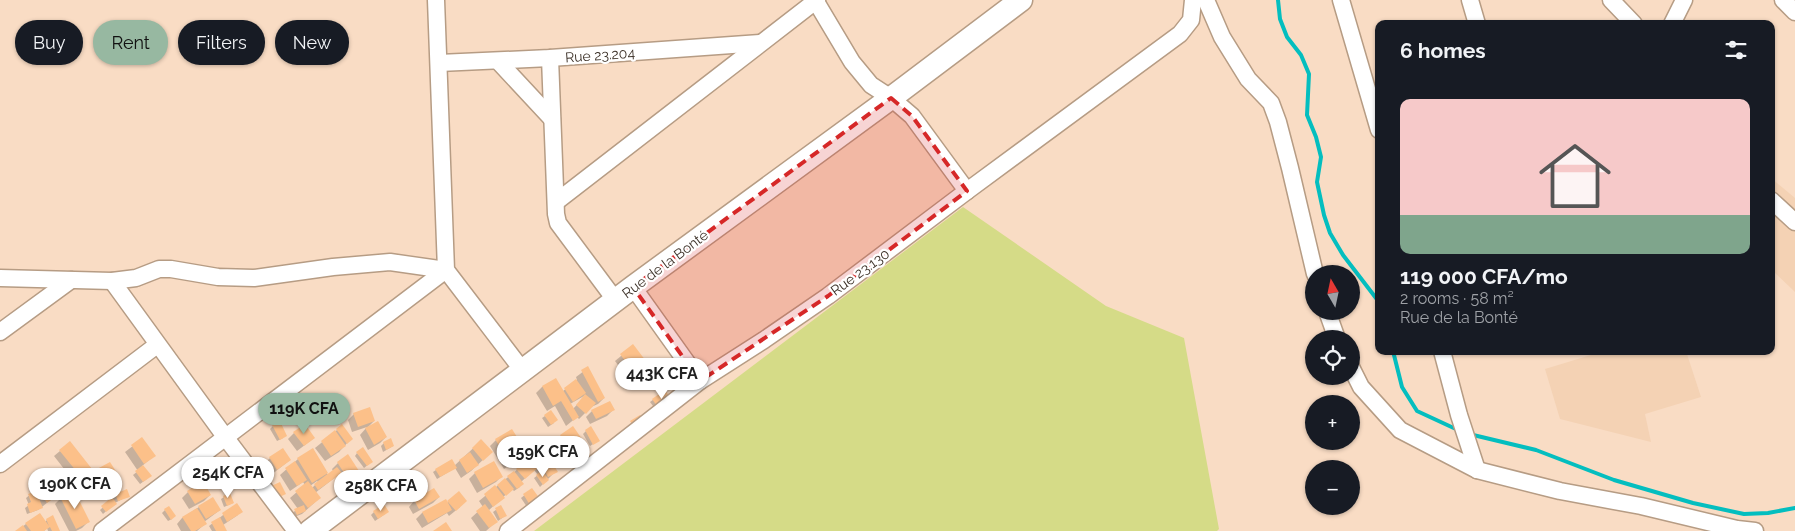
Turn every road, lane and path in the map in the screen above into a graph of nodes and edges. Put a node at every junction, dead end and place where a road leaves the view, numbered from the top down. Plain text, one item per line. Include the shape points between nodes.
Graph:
1 (436, 0) edge
2 (816, 0) edge
3 (1021, 0) edge
4 (1194, 0) edge
5 (1206, 0) edge
6 (1341, 0) edge
7 (1470, 0) edge
8 (1611, 0) edge
9 (1684, 0) edge
10 (1783, 0) edge
11 (1795, 12) edge
12 (1475, 20) edge
13 (1630, 20) edge
14 (1674, 20) edge
15 (760, 43) junction
16 (550, 58) junction
17 (498, 61) junction
18 (439, 63) junction
19 (891, 98) junction
20 (1375, 116) edge
21 (552, 119) junction
22 (967, 191) junction
23 (556, 202) junction
24 (1775, 204) edge
25 (1795, 222) edge
26 (1313, 265) edge
27 (446, 270) junction
28 (0, 278) edge
29 (71, 280) junction
30 (112, 281) junction
31 (633, 287) junction
32 (616, 301) junction
33 (0, 332) edge
34 (157, 345) junction
35 (1443, 355) edge
36 (523, 371) junction
37 (700, 381) junction
38 (1360, 385) edge
39 (226, 438) junction
40 (1474, 463) junction
41 (0, 464) edge
42 (102, 531) edge
43 (296, 531) edge
44 (310, 531) edge
45 (508, 531) edge
46 (1755, 531) edge

1 - 18 street
2 - 15 street
2 - 19 street via 852,62 871,84
3 - 19 street, Rue de la Bonté
4 - 22 street, Rue 23.130 via 1192,20 1180,34
5 - 26 street via 1222,37 1248,79 1271,103
6 - 20 street
7 - 12 street
8 - 13 street
9 - 14 street
10 - 11 street
15 - 16 street, Rue 23.204
15 - 23 street
16 - 17 street, Rue 23.204
16 - 21 street
17 - 18 street, Rue 23.204
17 - 21 street
18 - 27 street
19 - 22 street via 912,116
19 - 31 street, Rue de la Bonté
21 - 23 street
22 - 37 street, Rue 23.130 via 828,296
23 - 32 street via 558,223
24 - 25 street
27 - 30 street via 390,262 238,278 159,269 136,278
27 - 36 street
27 - 39 street
28 - 29 street
29 - 30 street
29 - 33 street
30 - 34 street
31 - 32 street, Rue de la Bonté
31 - 37 street
32 - 36 street, Rue de la Bonté
34 - 39 street
34 - 41 street
35 - 40 street
36 - 44 street, Rue de la Bonté
37 - 45 street, Rue 23.130
38 - 40 street via 1400,430
39 - 42 street
39 - 43 street
40 - 46 street via 1560,491

